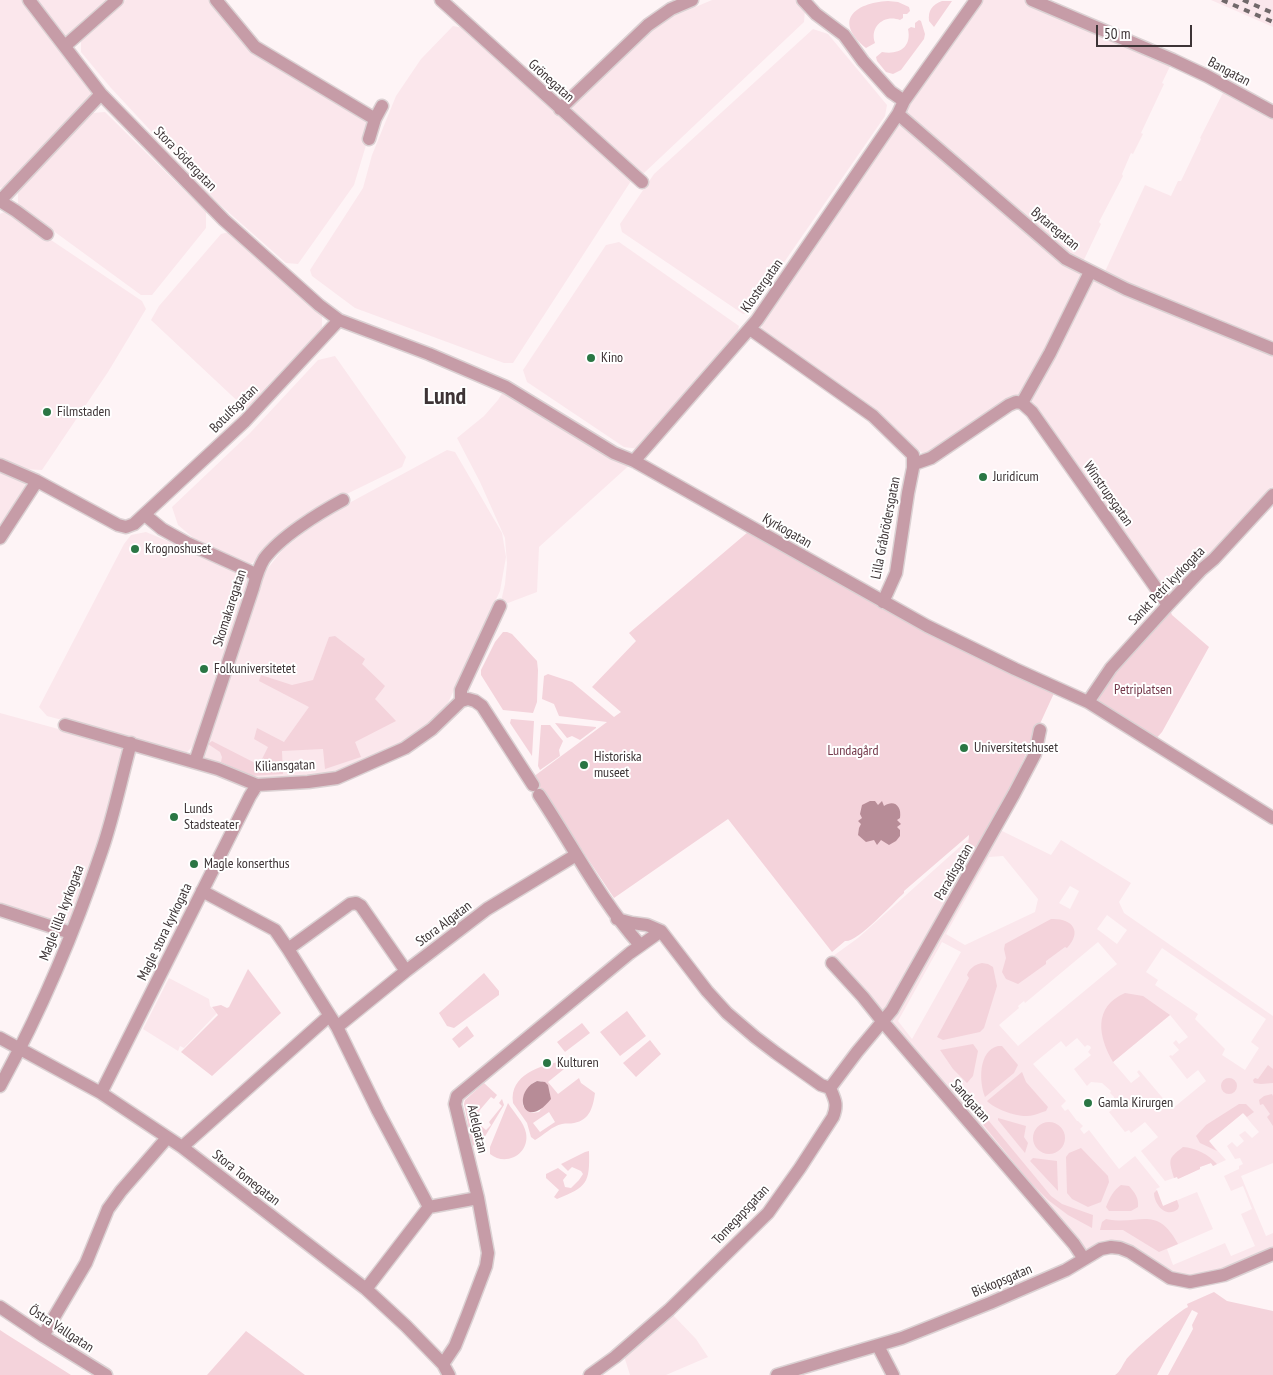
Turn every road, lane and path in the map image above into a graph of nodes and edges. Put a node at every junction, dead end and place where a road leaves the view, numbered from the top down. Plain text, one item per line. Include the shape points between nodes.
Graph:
1 (29, 0) edge
2 (117, 0) edge
3 (216, 0) edge
4 (442, 0) edge
5 (692, 0) edge
6 (803, 0) edge
7 (976, 0) edge
8 (1032, 0) edge
9 (65, 46) junction
10 (101, 94) junction
11 (904, 102) junction
12 (382, 106) dead end
13 (560, 109) junction
14 (1273, 112) edge
15 (898, 114) junction
16 (375, 119) junction
17 (369, 139) dead end
18 (642, 182) dead end
19 (0, 201) edge
20 (47, 234) dead end
21 (1090, 272) junction
22 (339, 320) junction
23 (750, 329) junction
24 (1273, 349) edge
25 (506, 387) joint
26 (1022, 402) junction
27 (634, 461) junction
28 (914, 464) junction
29 (0, 465) edge
30 (37, 481) junction
31 (1273, 495) edge
32 (343, 500) dead end
33 (145, 515) junction
34 (0, 538) edge
35 (255, 576) junction
36 (883, 602) junction
37 (1168, 605) junction
38 (500, 606) dead end
39 (461, 701) junction
40 (1088, 702) junction
41 (65, 725) dead end
42 (1040, 730) dead end
43 (131, 743) junction
44 (195, 762) junction
45 (257, 785) junction
46 (1273, 818) edge
47 (576, 855) junction
48 (202, 891) junction
49 (0, 910) edge
50 (617, 919) junction
51 (661, 931) junction
52 (71, 933) junction
53 (640, 946) junction
54 (288, 949) junction
55 (832, 963) dead end
56 (406, 971) junction
57 (329, 1016) junction
58 (883, 1022) junction
59 (337, 1027) junction
60 (0, 1038) edge
61 (21, 1048) junction
62 (0, 1086) edge
63 (830, 1088) junction
64 (102, 1093) junction
65 (167, 1138) junction
66 (182, 1148) junction
67 (478, 1198) junction
68 (429, 1207) junction
69 (1273, 1254) edge
70 (1084, 1259) junction
71 (366, 1289) junction
72 (0, 1307) edge
73 (43, 1336) junction
74 (878, 1346) junction
75 (446, 1370) edge
76 (106, 1375) edge
77 (590, 1375) edge
78 (777, 1375) edge
79 (893, 1375) edge

1 - 9 street, Stora Södergatan
2 - 9 street
3 - 16 street via 255,46
4 - 13 street, Grönegatan
5 - 13 street via 671,9 648,25
6 - 11 street via 844,35 855,52
7 - 11 street, Klostergatan
8 - 14 street, Bangatan via 1173,60
9 - 10 street, Stora Södergatan
10 - 19 street
10 - 22 street, Stora Södergatan via 224,220
11 - 15 street, Klostergatan
12 - 16 street
13 - 18 street, Grönegatan
15 - 21 street, Bytaregatan via 1060,255
15 - 23 street, Klostergatan
16 - 17 street
19 - 20 street
21 - 24 street, Bytaregatan
21 - 26 street
22 - 25 street, Stora Södergatan
22 - 33 street, Botulfsgatan via 244,421
23 - 27 street, Klostergatan
23 - 28 street via 873,416 909,450
25 - 27 street, Kyrkogatan via 614,453
26 - 28 street, Lilla Gråbrödersgatan via 1009,405 931,458
26 - 37 street, Winstrupsgatan
27 - 36 street, Kyrkogatan
28 - 36 street, Lilla Gråbrödersgatan via 896,572
29 - 30 street, Botulfsgatan
30 - 33 street, Botulfsgatan via 118,525 126,527
30 - 34 street
31 - 37 street, Sankt Petri kyrkogata
32 - 35 street, Skomakaregatan via 278,544
33 - 35 street via 174,536
35 - 44 street, Skomakaregatan
36 - 40 street, Kyrkogatan
37 - 40 street, Sankt Petri kyrkogata via 1111,668
38 - 39 street via 461,690
39 - 45 street, Kiliansgatan via 432,729 405,748 337,778
39 - 47 street via 468,699 482,706
40 - 46 street, Kyrkogatan
41 - 43 street, Kiliansgatan
42 - 58 street, Paradisgatan via 1034,754 994,832
43 - 44 street, Kiliansgatan
43 - 52 street, Magle lilla kyrkogata via 103,848
44 - 45 street, Kiliansgatan
45 - 48 street, Magle stora kyrkogata
47 - 50 street
47 - 56 street, Stora Algatan via 488,909
48 - 54 street via 275,930
48 - 64 street, Magle stora kyrkogata
49 - 52 street
50 - 51 street
50 - 53 street
51 - 53 street
51 - 63 street via 728,1013 776,1053 820,1085
52 - 61 street, Magle lilla kyrkogata
53 - 67 street, Adelgatan via 457,1096 455,1104
54 - 56 street via 356,902
54 - 57 street
55 - 58 street, Sandgatan
56 - 59 street, Stora Algatan
57 - 59 street
57 - 66 street
58 - 63 street
58 - 70 street, Sandgatan
59 - 68 street
60 - 61 street, Stora Tomegatan
61 - 62 street, Magle lilla kyrkogata
61 - 64 street, Stora Tomegatan
63 - 77 street, Tomegapsgatan via 836,1100 833,1117 768,1213 669,1310
64 - 65 street, Stora Tomegatan
65 - 66 street, Stora Tomegatan
65 - 73 street via 108,1209 86,1263
66 - 71 street, Stora Tomegatan
67 - 68 street
67 - 75 street, Adelgatan via 488,1253 486,1266
68 - 71 street
69 - 70 street, Biskopsgatan via 1231,1273 1197,1281 1181,1281 1160,1273 1120,1248 1101,1250
70 - 74 street, Biskopsgatan via 990,1303
71 - 75 street, Stora Tomegatan
72 - 73 street, Östra Vallgatan
73 - 76 street, Östra Vallgatan
74 - 78 street, Biskopsgatan
74 - 79 street

